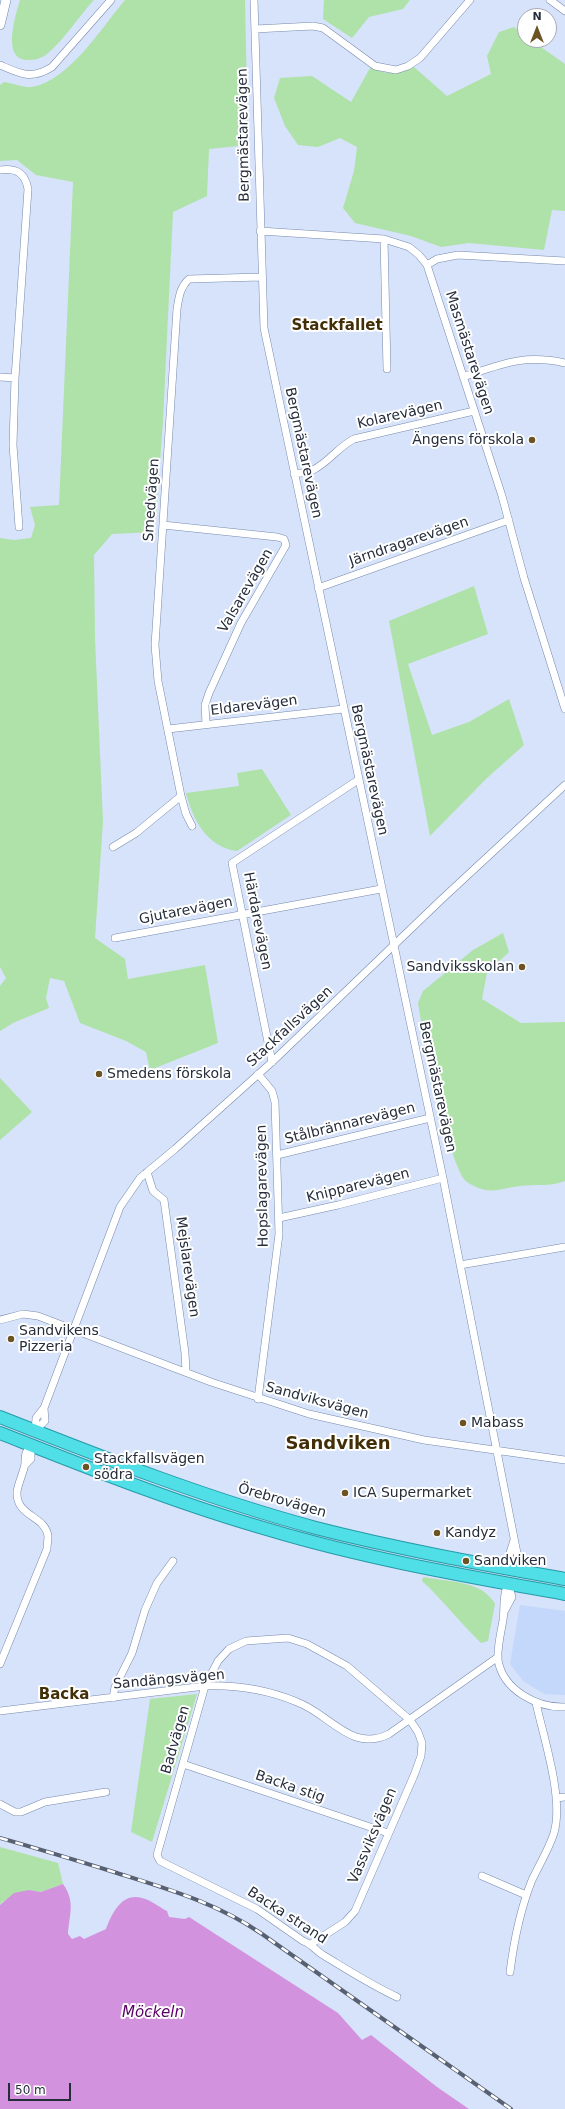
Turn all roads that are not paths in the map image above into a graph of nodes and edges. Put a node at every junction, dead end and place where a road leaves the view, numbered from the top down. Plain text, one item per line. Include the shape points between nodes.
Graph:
1 (6, 0) edge
2 (111, 0) edge
3 (254, 0) edge
4 (470, 0) edge
5 (550, 0) edge
6 (565, 11) edge
7 (0, 25) edge
8 (255, 29) junction
9 (0, 65) edge
10 (0, 170) edge
11 (260, 231) junction
12 (384, 239) junction
13 (565, 261) edge
14 (427, 264) junction
15 (261, 277) junction
16 (565, 363) edge
17 (387, 369) dead end
18 (0, 377) edge
19 (463, 377) junction
20 (15, 378) junction
21 (474, 411) junction
22 (294, 474) junction
23 (509, 520) junction
24 (163, 525) junction
25 (19, 527) dead end
26 (318, 588) junction
27 (343, 708) junction
28 (565, 709) edge
29 (206, 724) junction
30 (168, 729) junction
31 (358, 780) junction
32 (565, 785) edge
33 (181, 796) junction
34 (192, 826) dead end
35 (113, 847) dead end
36 (381, 889) junction
37 (242, 914) junction
38 (115, 938) dead end
39 (393, 946) junction
40 (272, 1062) junction
41 (258, 1074) junction
42 (430, 1118) junction
43 (277, 1155) junction
44 (147, 1172) junction
45 (443, 1178) junction
46 (279, 1218) junction
47 (565, 1247) edge
48 (460, 1265) junction
49 (0, 1320) edge
50 (72, 1330) junction
51 (186, 1372) junction
52 (258, 1399) junction
53 (0, 1417) edge
54 (35, 1431) junction
55 (0, 1433) edge
56 (30, 1445) junction
57 (496, 1451) junction
58 (565, 1460) edge
59 (174, 1561) dead end
60 (509, 1569) junction
61 (565, 1579) edge
62 (508, 1584) junction
63 (565, 1594) edge
64 (246, 1641) joint
65 (498, 1658) junction
66 (0, 1664) edge
67 (205, 1686) junction
68 (113, 1698) junction
69 (536, 1704) junction
70 (565, 1707) edge
71 (0, 1711) edge
72 (410, 1720) junction
73 (183, 1764) junction
74 (106, 1792) dead end
75 (565, 1797) edge
76 (556, 1798) junction
77 (0, 1804) edge
78 (388, 1834) junction
79 (160, 1861) joint
80 (482, 1876) dead end
81 (526, 1895) junction
82 (311, 1944) junction
83 (510, 1972) dead end
84 (397, 1997) dead end

1 - 7 street
2 - 9 street via 52,67 41,74 32,76
3 - 8 street, Bergmästarevägen
4 - 8 street via 420,58 396,70 375,66 323,28 313,26
5 - 6 street
8 - 11 street, Bergmästarevägen
10 - 20 street via 18,172 26,179 28,189
11 - 12 street, Masmästarevägen
11 - 15 street, Bergmästarevägen
12 - 14 street, Masmästarevägen via 408,247
12 - 17 street
13 - 14 street via 458,255
14 - 19 street, Masmästarevägen
15 - 22 street, Bergmästarevägen via 264,328
15 - 24 street, Smedvägen via 190,279 183,284 179,294
16 - 19 street via 527,358
18 - 20 street
19 - 21 street, Masmästarevägen
20 - 25 street via 13,446
21 - 22 street, Kolarevägen via 354,439 312,471
21 - 23 street, Masmästarevägen
22 - 26 street, Bergmästarevägen
23 - 26 street, Järndragarevägen
23 - 28 street, Masmästarevägen via 524,578
24 - 29 street, Valsarevägen via 277,537 284,539 286,545 241,623 212,686 205,705
24 - 30 street, Smedvägen via 155,645 158,681
26 - 27 street, Bergmästarevägen
27 - 29 street, Eldarevägen
27 - 31 street, Bergmästarevägen
29 - 30 street, Eldarevägen
30 - 33 street, Smedvägen
31 - 36 street, Bergmästarevägen
31 - 37 street, Härdarevägen via 232,863
32 - 39 street, Stackfallsvägen
33 - 34 street, Smedvägen
33 - 35 street via 136,833
36 - 37 street, Gjutarevägen
36 - 39 street, Bergmästarevägen
37 - 38 street, Gjutarevägen
37 - 40 street, Härdarevägen
39 - 40 street, Stackfallsvägen
39 - 42 street, Bergmästarevägen
40 - 41 street, Stackfallsvägen
41 - 43 street, Hopslagarevägen via 272,1091 275,1102
41 - 44 street, Stackfallsvägen
42 - 43 street, Stålbrännarevägen
42 - 45 street, Bergmästarevägen
43 - 46 street, Hopslagarevägen
44 - 50 street, Stackfallsvägen via 120,1207
44 - 51 street, Mejslarevägen via 153,1191 164,1200
45 - 46 street, Knipparevägen
45 - 48 street, Bergmästarevägen
46 - 52 street, Hopslagarevägen
47 - 48 street
48 - 57 street, Bergmästarevägen
49 - 50 street, Sandviksvägen via 23,1314 52,1321
50 - 51 street, Sandviksvägen
50 - 54 street, Stackfallsvägen via 44,1408 46,1421
51 - 52 street, Sandviksvägen
52 - 57 street, Sandviksvägen via 334,1421 424,1440
53 - 54 highway, Örebrovägen
54 - 56 highway
54 - 60 highway, Örebrovägen via 173,1483 301,1523
55 - 56 highway
56 - 62 highway via 214,1514 271,1531 378,1558
56 - 66 street via 24,1456 25,1465 17,1492 18,1503 24,1512 42,1524 48,1535 47,1548
57 - 58 street, Sandviksvägen
57 - 60 street, Bergmästarevägen via 518,1558
59 - 68 street via 157,1583 144,1610 132,1653 115,1687
60 - 61 highway, Örebrovägen
60 - 62 highway
62 - 63 highway
62 - 65 street via 512,1597 504,1612
64 - 67 street, Badvägen via 229,1649 218,1661
64 - 72 street, Vassviksvägen via 288,1638 328,1654 363,1677
65 - 69 street via 500,1670 508,1682
65 - 72 street, Sandängsvägen
67 - 68 street, Sandängsvägen
67 - 72 street, Sandängsvägen via 246,1688 297,1702 362,1739 380,1738
67 - 73 street, Badvägen
68 - 71 street, Sandängsvägen
69 - 70 street
69 - 76 street
72 - 78 street, Vassviksvägen via 422,1743 421,1756
73 - 78 street, Backa stig
73 - 79 street, Badvägen via 157,1855
74 - 77 street via 45,1802 21,1812 14,1812
75 - 76 street
76 - 81 street via 554,1833
78 - 82 street, Vassviksvägen via 355,1911 345,1922
79 - 82 street, Backa strand via 257,1909
80 - 81 street
81 - 83 street via 516,1930
82 - 84 street, Backa strand via 327,1957

